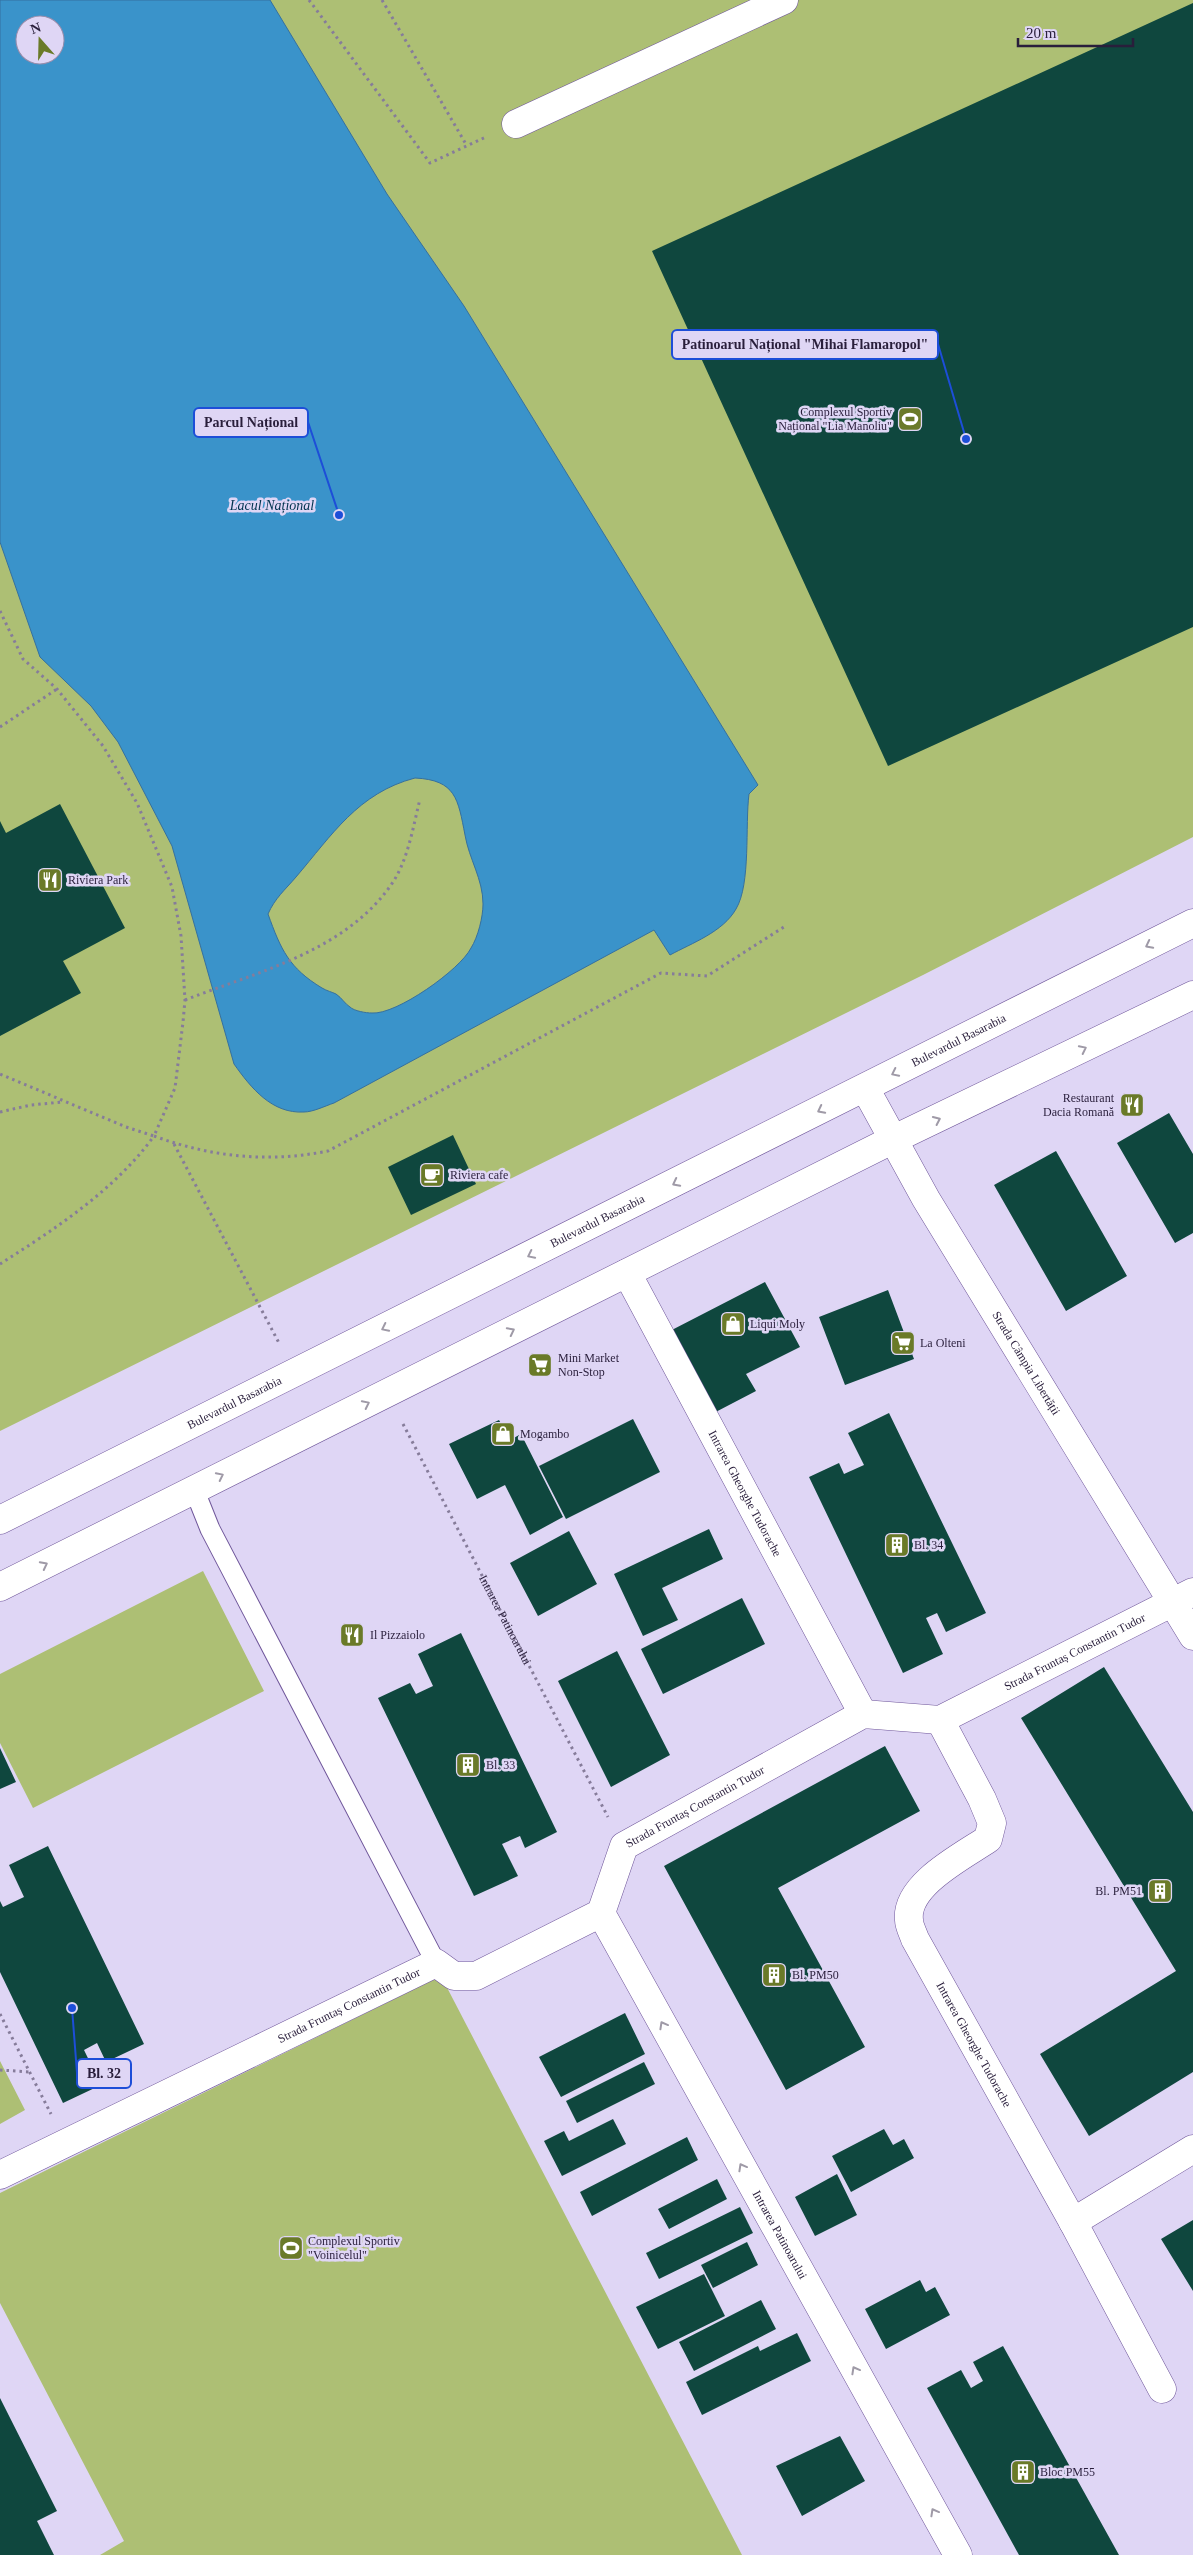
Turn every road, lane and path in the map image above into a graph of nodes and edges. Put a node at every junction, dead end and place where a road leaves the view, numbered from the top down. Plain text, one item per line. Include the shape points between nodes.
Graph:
1 (310, 0) edge
2 (382, 0) edge
3 (784, 0) edge
4 (516, 124) joint
5 (466, 146) junction
6 (0, 611) edge
7 (57, 690) junction
8 (0, 727) edge
9 (420, 799) dead end
10 (1193, 923) edge
11 (787, 925) dead end
12 (1193, 995) edge
13 (185, 1000) junction
14 (0, 1074) edge
15 (865, 1088) junction
16 (66, 1102) junction
17 (0, 1112) edge
18 (154, 1136) junction
19 (892, 1140) junction
20 (174, 1144) junction
21 (0, 1264) edge
22 (627, 1273) junction
23 (281, 1346) dead end
24 (387, 1393) junction
25 (194, 1489) junction
26 (0, 1520) edge
27 (0, 1586) edge
28 (1183, 1597) edge
29 (1193, 1636) edge
30 (863, 1714) junction
31 (940, 1720) junction
32 (624, 1846) junction
33 (601, 1913) junction
34 (436, 1963) junction
35 (0, 2014) edge
36 (0, 2070) edge
37 (30, 2072) junction
38 (67, 2143) junction
39 (1193, 2149) edge
40 (0, 2175) edge
41 (1073, 2222) junction
42 (1162, 2389) dead end
43 (958, 2555) edge

1 - 5 path via 430,163
2 - 5 path
3 - 4 street
4 - 5 path
6 - 7 path via 23,658
7 - 8 path
7 - 13 path via 108,753 137,803 164,864 172,887 181,936
9 - 13 path via 412,835 392,884 353,924 289,962
10 -> 15 street, Bulevardul Basarabia
11 - 20 path via 707,976 660,974 328,1151 299,1157 253,1158
19 -> 12 street
13 - 18 path via 175,1088
14 - 16 path
15 - 19 street, Strada Câmpia Libertății
15 -> 26 street, Bulevardul Basarabia
16 - 17 path
16 - 18 path
18 - 20 path
18 - 21 path via 138,1158 69,1218
19 - 22 street
19 - 28 street, Strada Câmpia Libertății
20 - 23 path
24 -> 22 street
22 - 30 street, Intrarea Gheorghe Tudorache
25 -> 24 street
24 - 32 path, Intrarea Patinoarului
27 -> 25 street
25 - 34 lane via 210,1529
28 - 29 street, Strada Câmpia Libertății
28 - 31 street, Strada Fruntaș Constantin Tudor
30 - 31 street
30 - 32 street, Strada Fruntaș Constantin Tudor
31 - 41 street, Intrarea Gheorghe Tudorache via 992,1823 988,1839 932,1877 914,1897 908,1920 915,1939
32 - 33 street, Strada Fruntaș Constantin Tudor
33 - 34 street via 476,1976 454,1976
43 -> 33 street, Intrarea Patinoarului
34 - 38 street, Strada Fruntaș Constantin Tudor
35 - 37 path
36 - 37 path
37 - 38 path
38 - 40 street, Strada Fruntaș Constantin Tudor
39 - 41 street
41 - 42 street, Intrarea Gheorghe Tudorache

